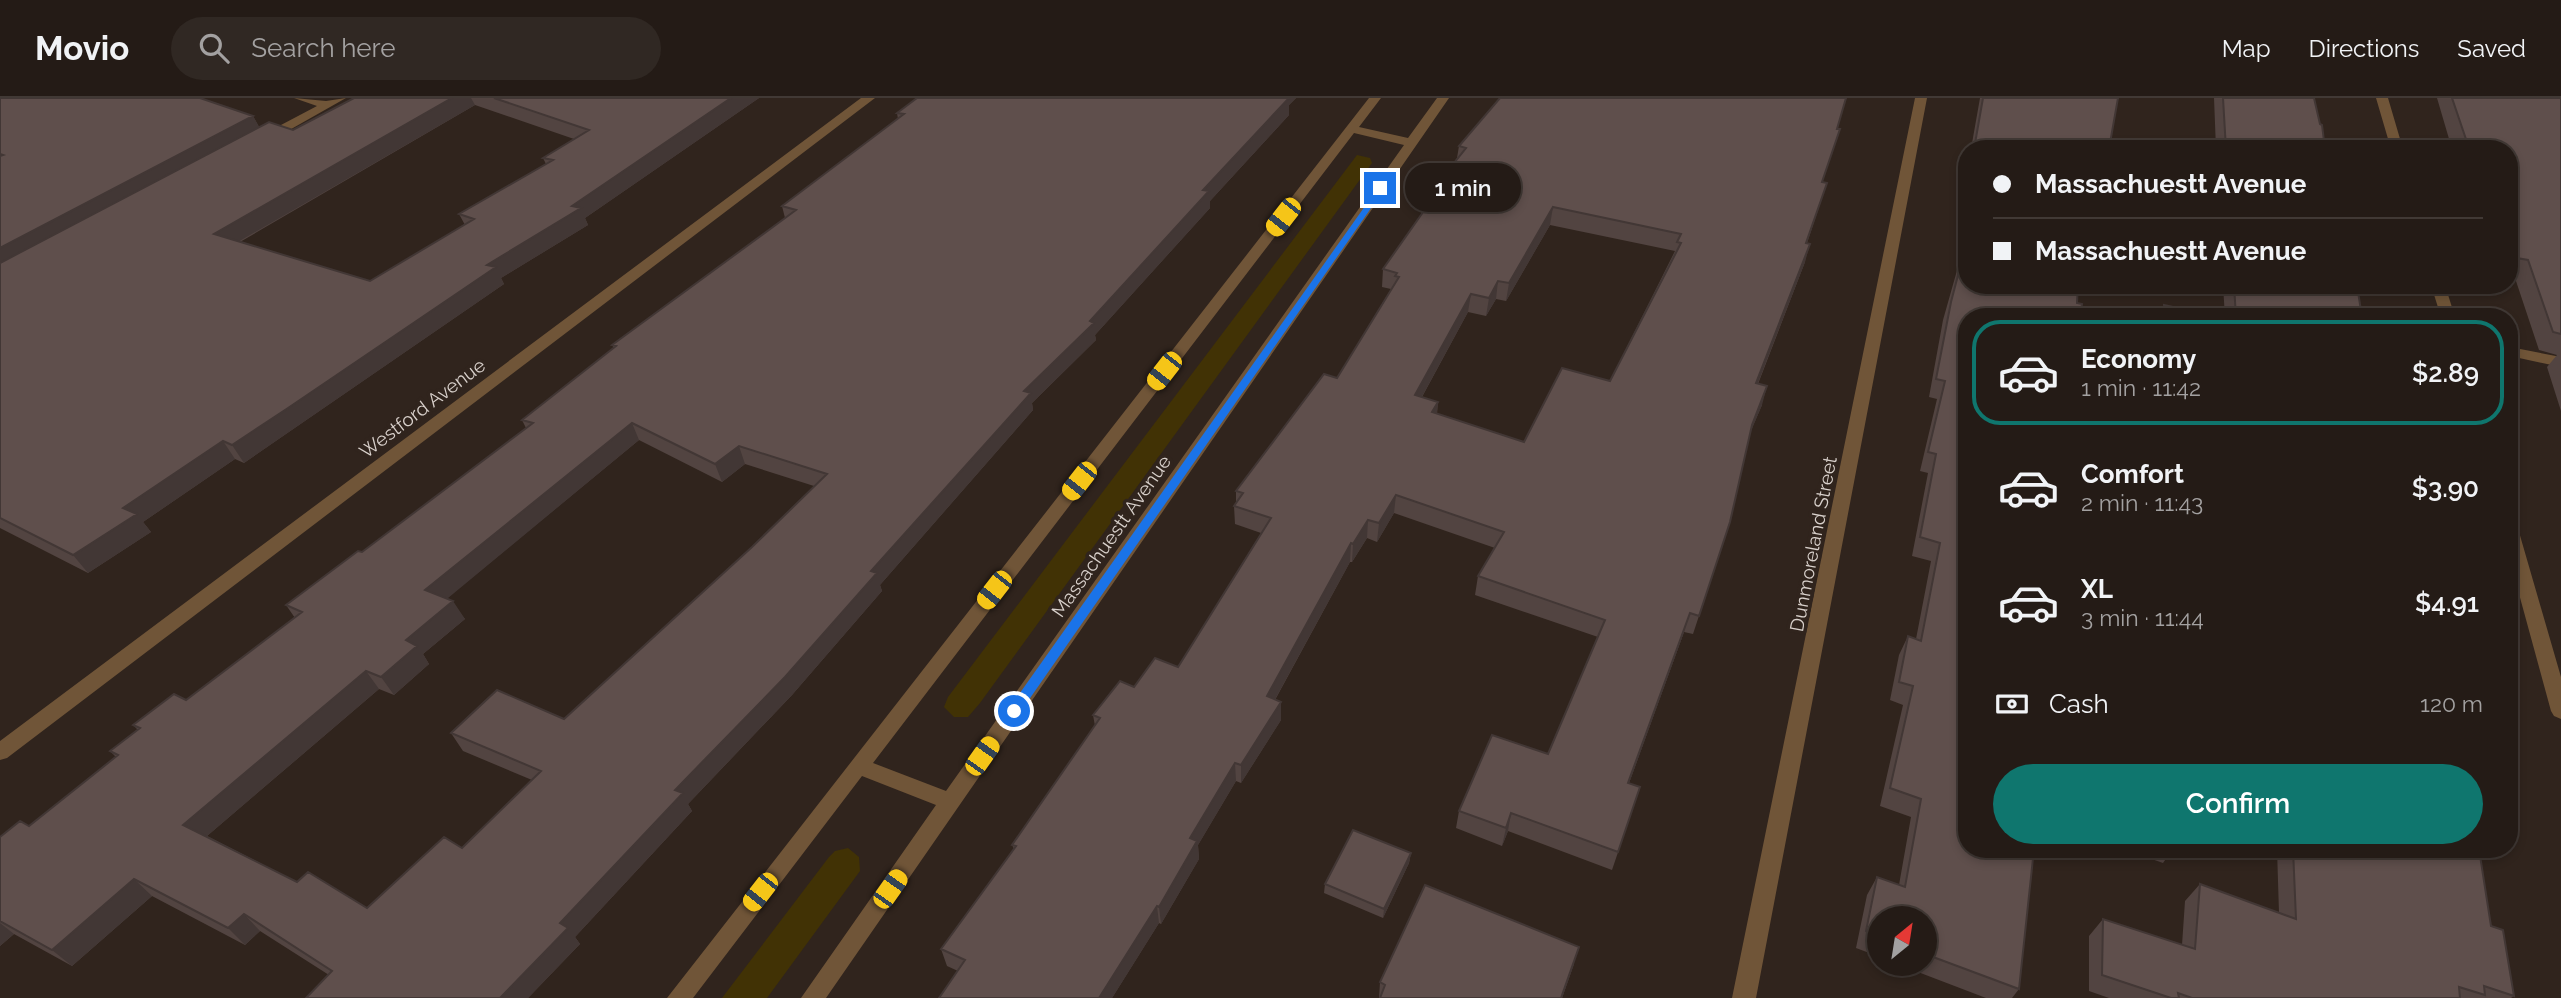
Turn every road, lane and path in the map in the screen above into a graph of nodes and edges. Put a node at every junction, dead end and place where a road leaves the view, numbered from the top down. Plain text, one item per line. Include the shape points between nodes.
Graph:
1 (300, 98) edge
2 (340, 98) edge
3 (869, 98) edge
4 (1375, 98) edge
5 (1443, 98) edge
6 (1921, 98) edge
7 (2382, 98) edge
8 (328, 105) junction
9 (1351, 129) junction
10 (2394, 140) edge
11 (1412, 142) junction
12 (255, 144) edge
13 (2518, 354) edge
14 (2561, 362) edge
15 (2518, 560) edge
16 (2561, 710) edge
17 (0, 752) edge
18 (858, 766) junction
19 (950, 802) junction
20 (678, 998) edge
21 (813, 998) edge
22 (1744, 998) edge

1 - 8 street
2 - 8 street
3 - 17 street, Westford Avenue
4 - 9 street
5 - 11 street, Massachuestt Avenue
6 - 22 street, Dunmoreland Street
7 - 10 street
8 - 12 street
9 - 11 street
9 - 18 street
11 - 19 street, Massachuestt Avenue
13 - 14 street
15 - 16 street
18 - 19 street
18 - 20 street
19 - 21 street, Massachuestt Avenue

